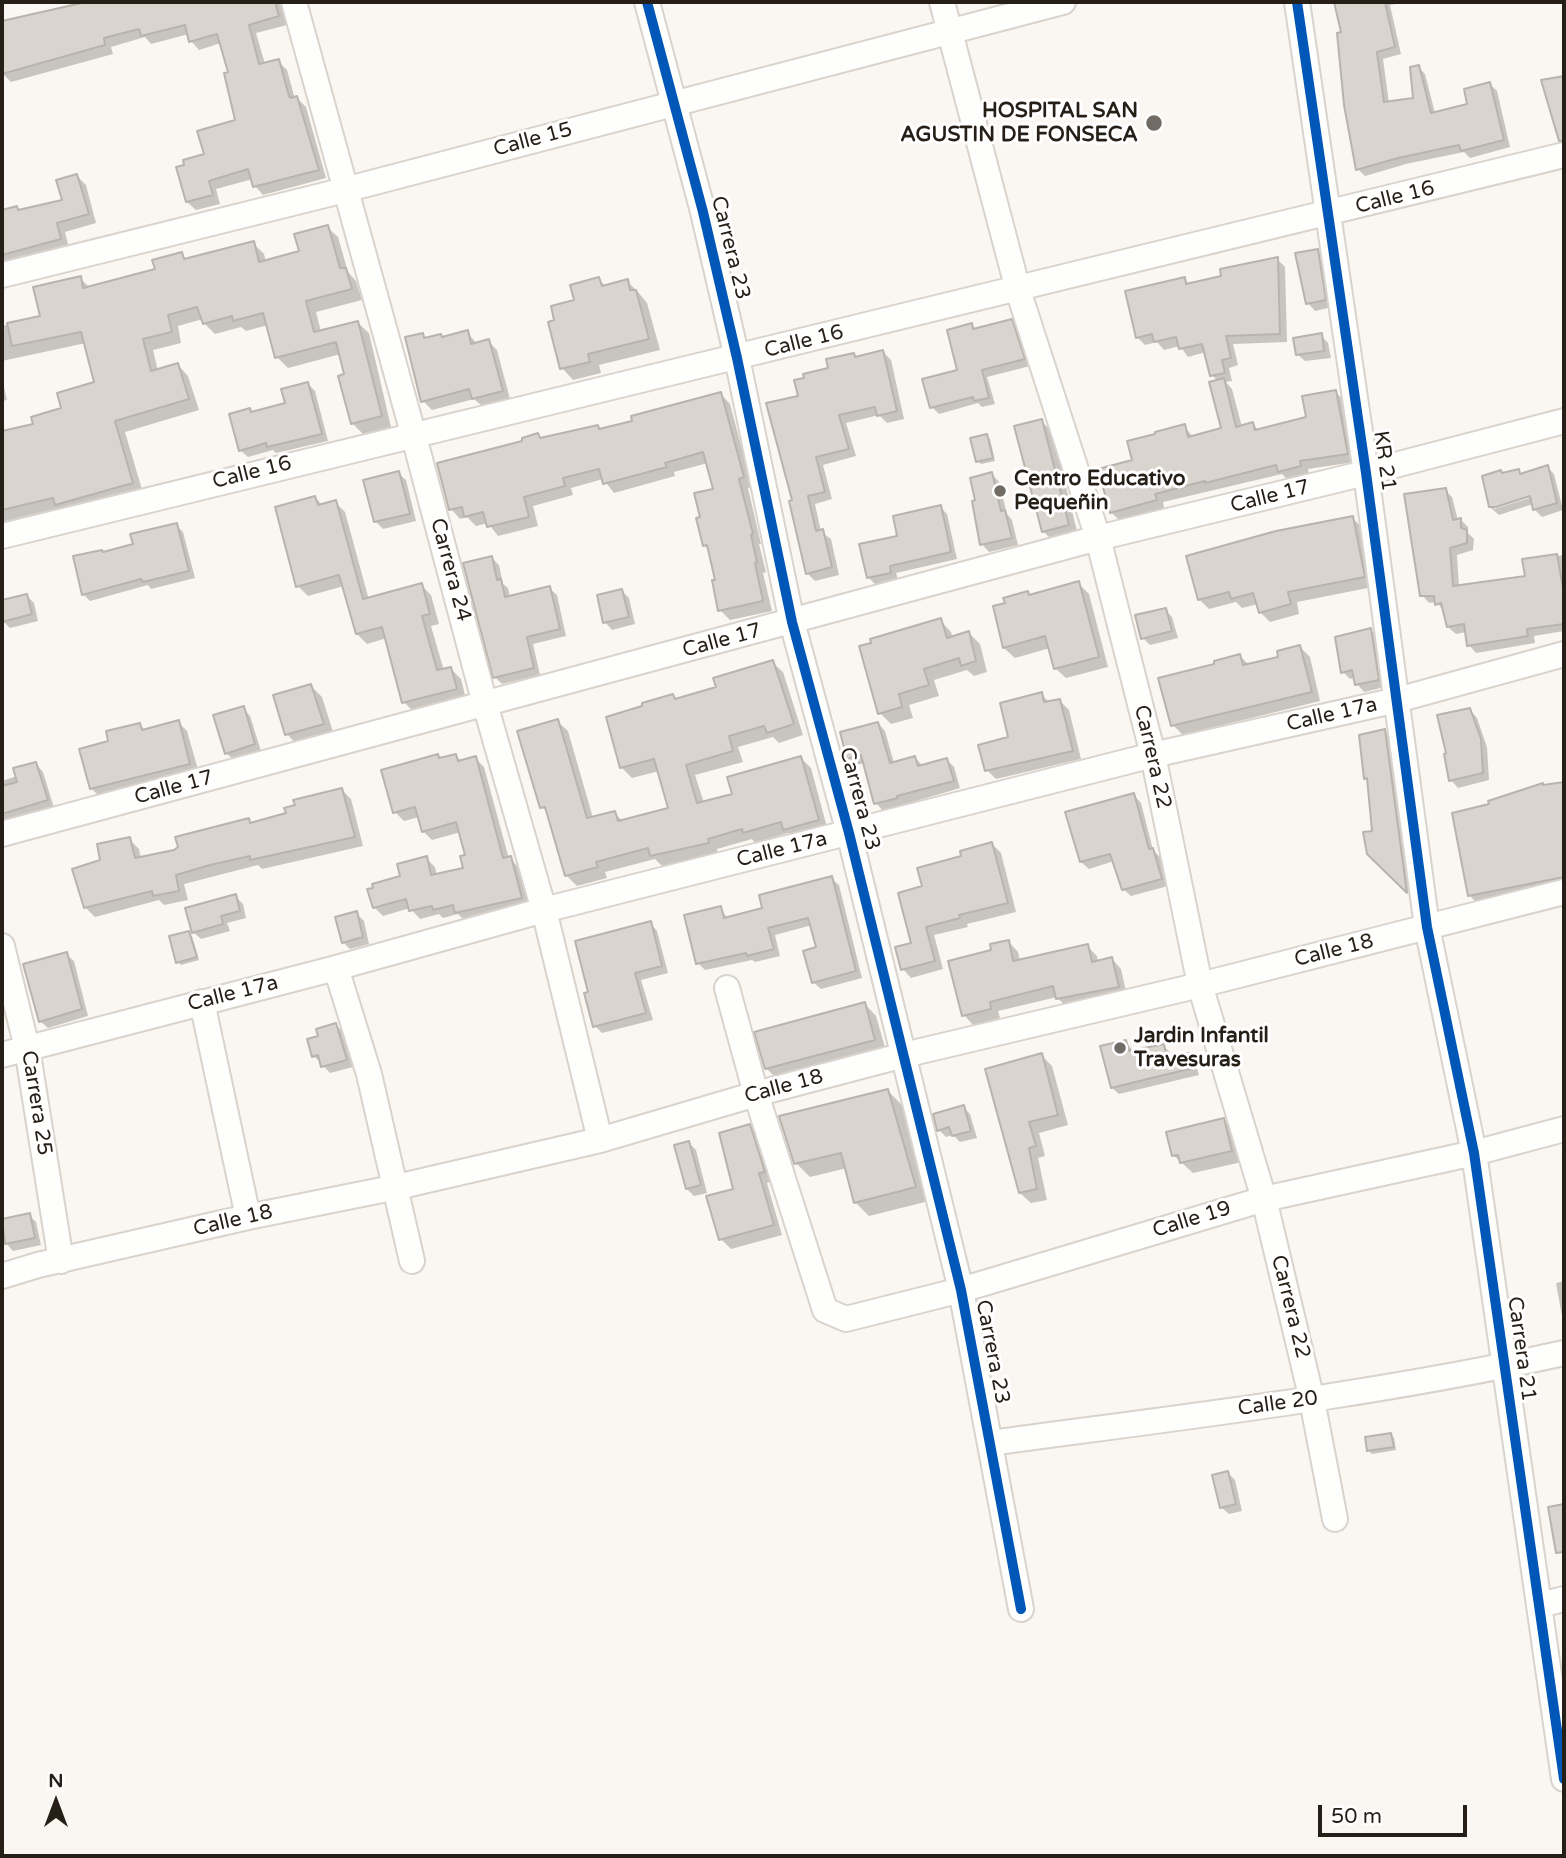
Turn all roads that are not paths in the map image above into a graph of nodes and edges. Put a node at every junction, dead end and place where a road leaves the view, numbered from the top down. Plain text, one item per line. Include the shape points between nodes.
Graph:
1 (294, 2) edge
2 (647, 2) edge
3 (942, 2) edge
4 (1063, 2) edge
5 (1297, 2) edge
6 (949, 32) junction
7 (673, 103) junction
8 (1564, 155) edge
9 (344, 190) junction
10 (1327, 215) junction
11 (2, 275) edge
12 (1018, 290) junction
13 (737, 358) junction
14 (1564, 421) edge
15 (413, 433) junction
16 (1366, 473) junction
17 (2, 536) edge
18 (1098, 538) junction
19 (792, 622) junction
20 (1564, 654) edge
21 (1396, 700) junction
22 (485, 704) junction
23 (1153, 755) junction
24 (849, 833) junction
25 (2, 834) edge
26 (1564, 892) edge
27 (544, 910) junction
28 (1427, 928) junction
29 (2, 946) edge
30 (336, 968) junction
31 (1200, 985) junction
32 (727, 988) dead end
33 (202, 1002) junction
34 (27, 1048) junction
35 (2, 1055) edge
36 (904, 1055) junction
37 (756, 1094) junction
38 (1564, 1129) edge
39 (600, 1140) junction
40 (1474, 1153) junction
41 (397, 1187) junction
42 (1264, 1199) junction
43 (248, 1217) junction
44 (61, 1261) junction
45 (412, 1261) dead end
46 (2, 1276) edge
47 (961, 1290) junction
48 (1564, 1353) edge
49 (1503, 1366) junction
50 (1312, 1400) junction
51 (990, 1443) junction
52 (1335, 1519) dead end
53 (1564, 1599) edge
54 (1540, 1605) junction
55 (1021, 1609) dead end
56 (1564, 1779) edge

1 - 9 street, Carrera 24
2 - 7 street, Carrera 23
3 - 6 street, Carrera 22
4 - 6 street, Calle 15
5 - 10 street, KR 21
6 - 7 street, Calle 15
6 - 12 street, Carrera 22
7 - 9 street, Calle 15
7 - 13 street, Carrera 23
8 - 10 street, Calle 16
9 - 11 street, Calle 15
9 - 15 street, Carrera 24
10 - 12 street, Calle 16
10 - 16 street, KR 21
12 - 13 street, Calle 16
12 - 18 street, Carrera 22
13 - 15 street, Calle 16
13 - 19 street, Carrera 23
14 - 16 street, Calle 17
15 - 17 street, Calle 16
15 - 22 street, Carrera 24
16 - 18 street, Calle 17
16 - 21 street, KR 21
18 - 19 street, Calle 17
18 - 23 street, Carrera 22
19 - 22 street, Calle 17
19 - 24 street, Carrera 23
20 - 21 street, Calle 17a
21 - 23 street, Calle 17a
21 - 28 street, KR 21
22 - 25 street, Calle 17
22 - 27 street, Carrera 24
23 - 24 street, Calle 17a
23 - 31 street, Carrera 22
24 - 27 street, Calle 17a
24 - 36 street, Carrera 23
26 - 28 street, Calle 18
27 - 30 street, Calle 17a
27 - 39 street, Carrera 24
28 - 31 street, Calle 18
28 - 40 street, Carrera 21
29 - 34 street, Carrera 25
30 - 33 street, Calle 17a
30 - 41 street
31 - 36 street, Calle 18
31 - 42 street, Carrera 22
32 - 37 street
33 - 34 street, Calle 17a
33 - 43 street
34 - 35 street, Calle 17a
34 - 44 street, Carrera 25
36 - 37 street, Calle 18
36 - 47 street, Carrera 23
37 - 39 street, Calle 18
37 - 47 street, Calle 19 via 825,1310 846,1319
38 - 40 street, Calle 19
39 - 41 street, Calle 18
40 - 42 street, Calle 19
40 - 49 street, Carrera 21
41 - 43 street, Calle 18
41 - 45 street
42 - 47 street, Calle 19
42 - 50 street, Carrera 22
43 - 44 street, Calle 18
44 - 46 street, Calle 18
47 - 51 street, Carrera 23
48 - 49 street, Calle 20
49 - 50 street, Calle 20
49 - 54 street, Carrera 21
50 - 51 street, Calle 20
50 - 52 street, Carrera 22
51 - 55 street, Carrera 23
53 - 54 street
54 - 56 street, Carrera 21

